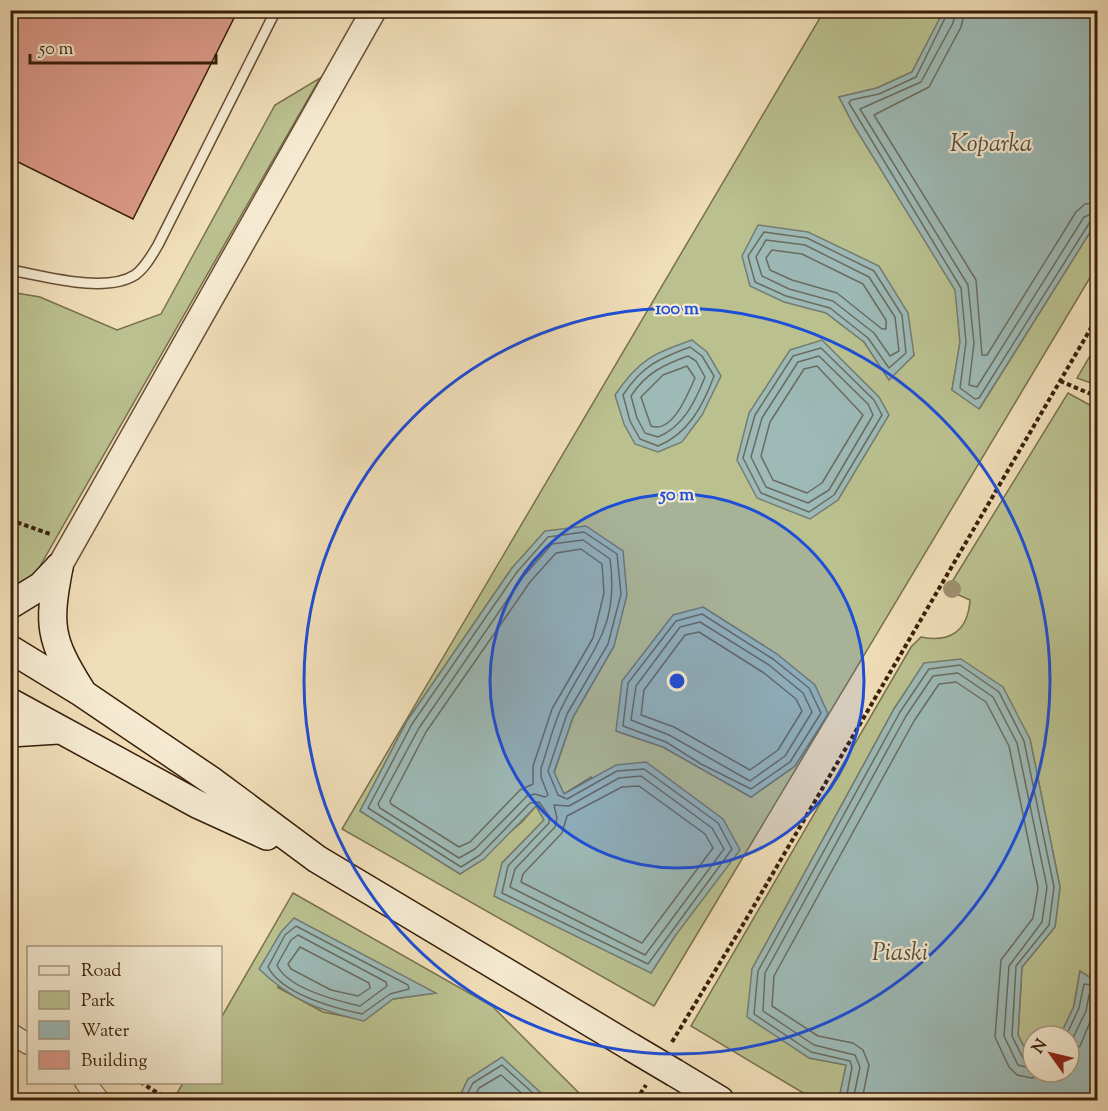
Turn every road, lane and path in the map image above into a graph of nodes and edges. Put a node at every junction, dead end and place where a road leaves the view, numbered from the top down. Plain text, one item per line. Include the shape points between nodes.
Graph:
1 (276, 10) edge
2 (374, 10) edge
3 (10, 270) edge
4 (1098, 316) edge
5 (1060, 381) junction
6 (1098, 397) edge
7 (10, 519) edge
8 (74, 542) junction
9 (59, 567) junction
10 (10, 605) edge
11 (10, 650) edge
12 (82, 693) junction
13 (10, 702) edge
14 (58, 730) junction
15 (10, 733) edge
16 (317, 859) junction
17 (10, 1033) edge
18 (27, 1043) edge
19 (671, 1062) junction
20 (648, 1080) dead end
21 (86, 1084) edge
22 (142, 1084) edge
23 (99, 1101) edge
24 (165, 1101) edge
25 (636, 1101) edge
26 (720, 1101) edge

1 - 3 lane via 158,245 136,274 98,284
2 - 8 street
4 - 5 path
5 - 6 path
5 - 19 path via 741,928
7 - 8 path
8 - 9 street
9 - 10 main road via 41,586
9 - 12 main road via 51,611 53,638
11 - 12 main road
12 - 16 main road via 212,781
13 - 14 main road
14 - 15 main road
14 - 16 main road via 197,804
16 - 19 main road, bridge via 631,1047
17 - 18 street
19 - 26 main road
20 - 25 path
21 - 23 street
22 - 24 path via 166,1098

